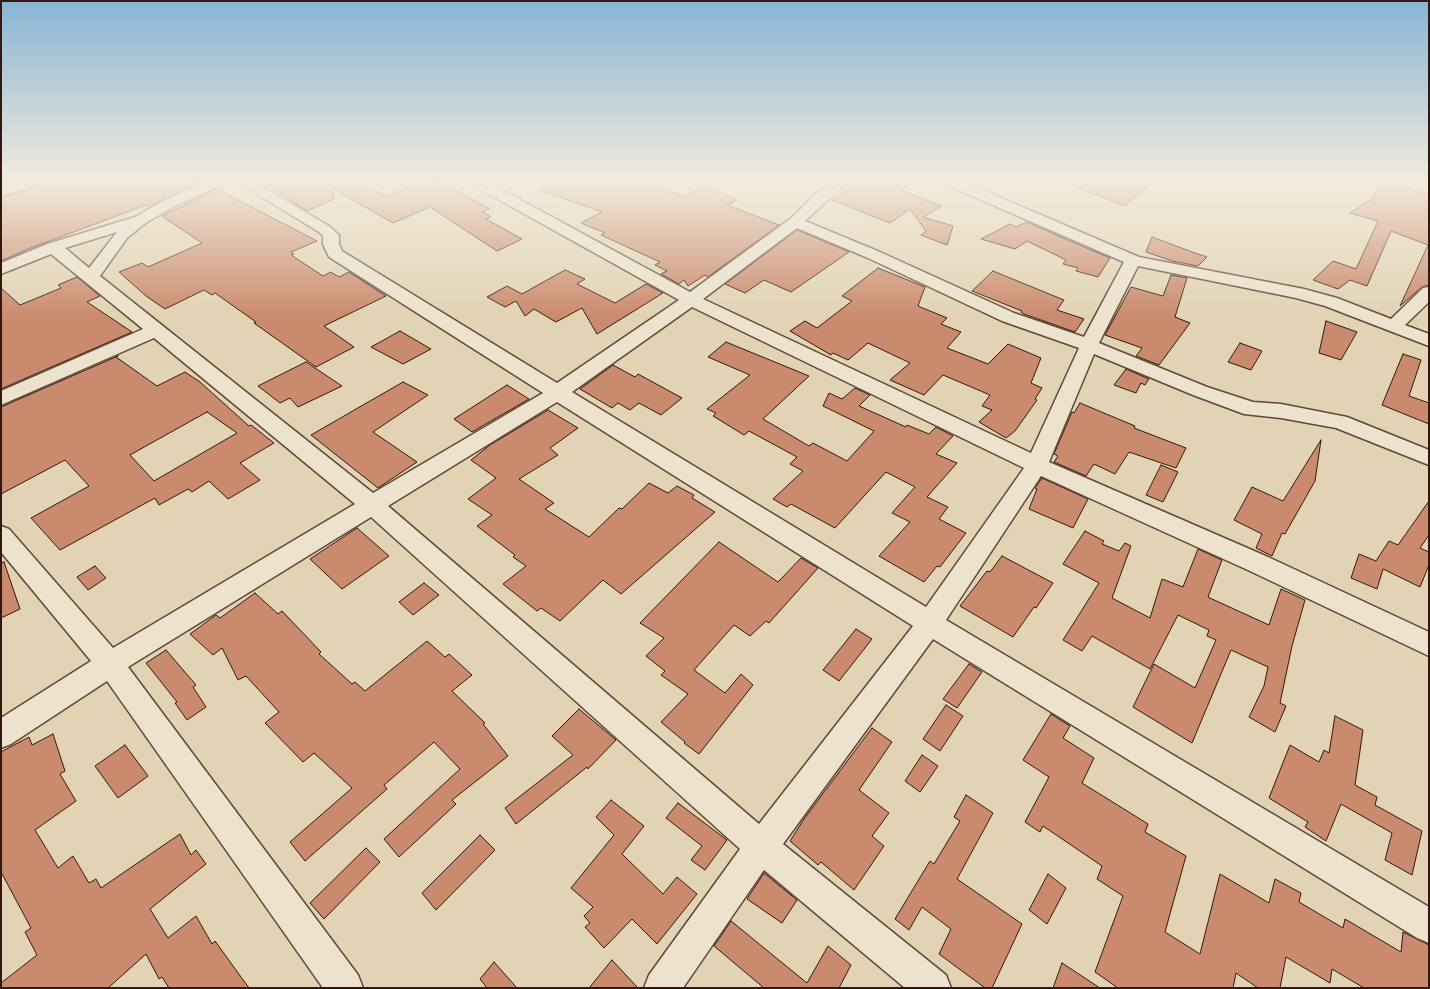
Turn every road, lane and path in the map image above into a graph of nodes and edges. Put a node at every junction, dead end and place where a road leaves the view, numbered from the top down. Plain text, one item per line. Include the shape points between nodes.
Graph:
1 (117, 226) edge
2 (132, 226) edge
3 (319, 226) edge
4 (557, 226) edge
5 (789, 226) edge
6 (805, 226) edge
7 (1052, 226) edge
8 (53, 247) junction
9 (1133, 260) junction
10 (1, 269) edge
11 (91, 277) junction
12 (1429, 292) edge
13 (691, 300) junction
14 (1393, 327) junction
15 (156, 330) junction
16 (1429, 341) edge
17 (1089, 345) junction
18 (558, 392) junction
19 (1, 399) edge
20 (1429, 458) edge
21 (1037, 464) junction
22 (372, 506) junction
23 (1, 535) edge
24 (930, 623) junction
25 (1429, 644) edge
26 (110, 664) junction
27 (1, 734) edge
28 (761, 847) junction
29 (1429, 926) edge
30 (345, 988) edge
31 (662, 988) edge
32 (933, 988) edge

1 - 8 street
2 - 11 street
3 - 18 street via 331,235 335,254
4 - 13 street
5 - 13 street
6 - 17 street via 1008,317
7 - 9 street
8 - 10 street
8 - 11 street
9 - 14 street via 1298,293 1331,302
9 - 17 street
11 - 15 street
12 - 14 street
13 - 18 street
13 - 21 street
14 - 16 street
15 - 19 street
15 - 22 street
17 - 20 street via 1250,409 1340,422
17 - 21 street
18 - 22 street
18 - 24 street
21 - 24 street
21 - 25 street
22 - 26 street
22 - 28 street
23 - 26 street
24 - 28 street
24 - 29 street
26 - 27 street
26 - 30 street
28 - 31 street
28 - 32 street

